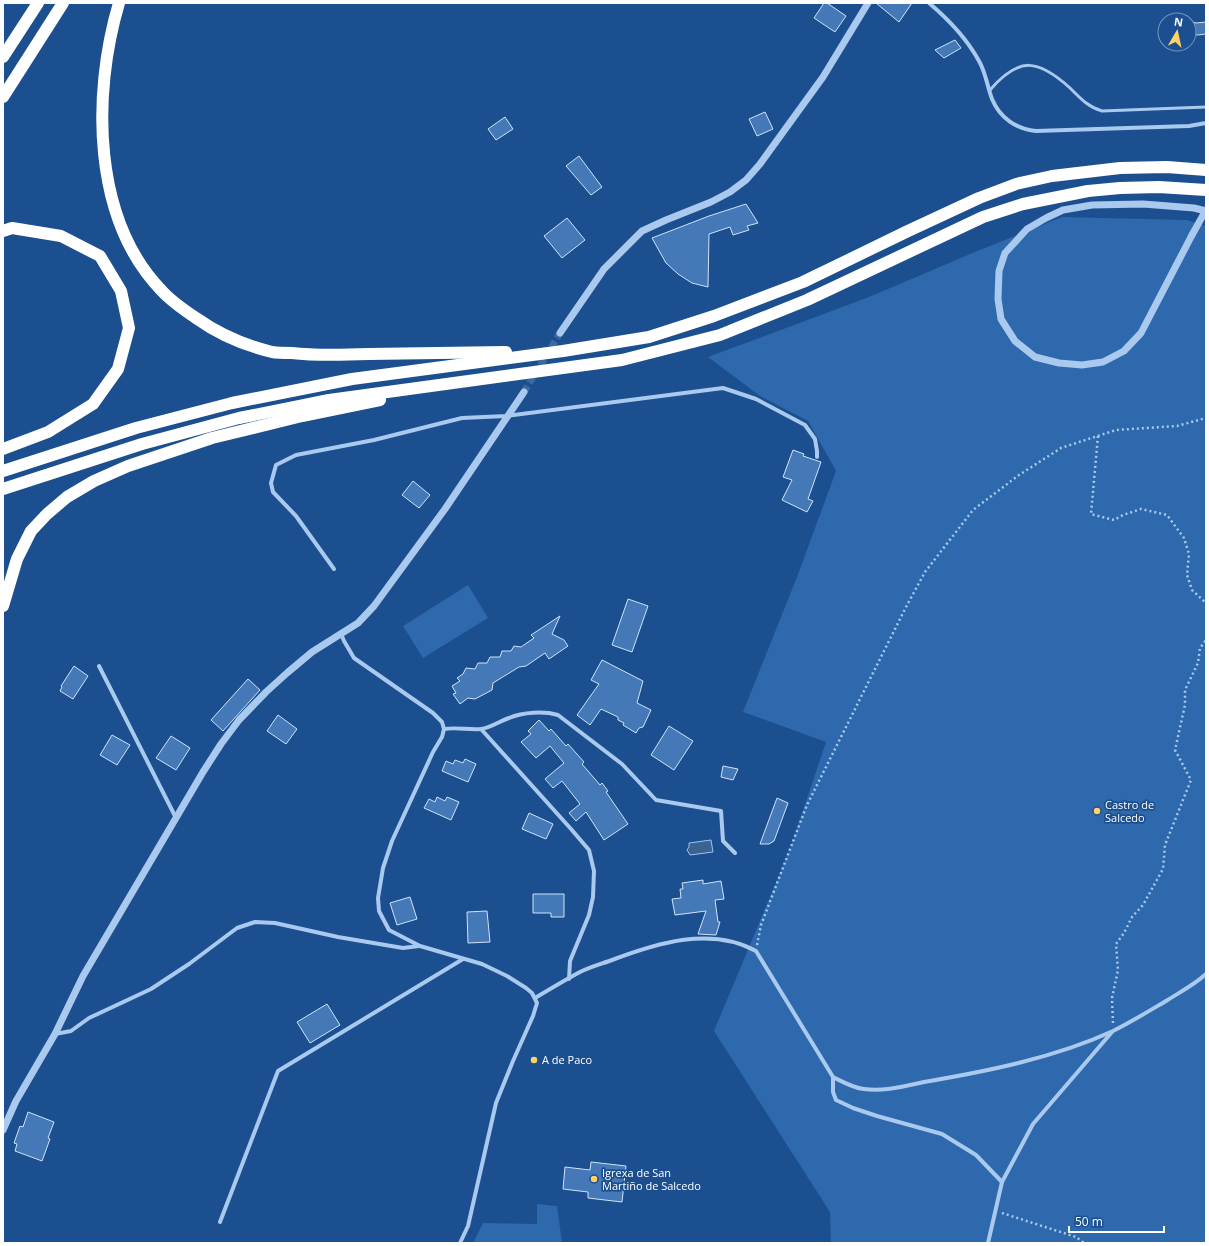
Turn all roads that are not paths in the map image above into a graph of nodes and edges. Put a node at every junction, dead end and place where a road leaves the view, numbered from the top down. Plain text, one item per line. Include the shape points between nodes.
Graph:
1 (63, 3) edge
2 (119, 3) edge
3 (868, 3) edge
4 (929, 3) edge
5 (36, 6) edge
6 (3, 48) edge
7 (3, 57) edge
8 (990, 90) junction
9 (3, 96) edge
10 (1206, 106) edge
11 (1206, 123) edge
12 (1206, 170) edge
13 (1206, 190) edge
14 (1206, 210) edge
15 (3, 231) edge
16 (560, 333) tunnel mouth
17 (563, 351) junction
18 (487, 378) junction
19 (524, 392) tunnel mouth
20 (506, 416) junction
21 (3, 449) edge
22 (817, 457) dead end
23 (3, 471) edge
24 (3, 489) edge
25 (334, 569) dead end
26 (3, 606) edge
27 (341, 634) junction
28 (99, 666) dead end
29 (444, 729) junction
30 (481, 729) junction
31 (176, 818) junction
32 (735, 853) dead end
33 (420, 946) junction
34 (463, 959) junction
35 (1206, 974) edge
36 (569, 979) junction
37 (535, 998) junction
38 (1113, 1031) junction
39 (55, 1034) junction
40 (833, 1077) junction
41 (3, 1130) edge
42 (1002, 1182) junction
43 (220, 1222) dead end
44 (460, 1243) edge
45 (988, 1243) edge

1 - 9 highway
2 - 17 highway via 111,36 104,100 103,135 110,194 128,244 141,266 162,292 184,310 233,340 273,352 313,355
3 - 16 street via 823,77 746,180 711,202 642,231 604,269
4 - 8 street via 970,45 987,77
5 - 6 highway
5 - 7 highway
8 - 10 lane via 1012,69 1027,65 1037,66 1049,73 1086,104 1102,111
8 - 11 street via 1004,117 1017,128 1027,130 1189,126
12 - 17 highway via 1167,167 1120,168 1052,176 1016,184 979,198 803,282 714,316 649,337
13 - 18 highway via 1120,188 1088,191 1023,204 983,217 807,300 720,335 622,360
14 - 14 street, bridge via 1141,333 1124,351 1103,362 1082,365 1059,363 1035,357 1015,341 1002,319 998,299 999,271 1005,252 1028,229 1063,210 1092,205 1143,204
15 - 21 highway via 12,228 61,236 100,256 122,291 129,328 118,369 93,404 48,432
17 - 23 highway via 352,379 232,403 136,428
18 - 24 highway via 329,400 239,418 142,444
18 - 26 highway via 302,416 212,438 128,466 94,481 67,497 31,531 17,559
19 - 20 street
20 - 22 street via 723,388 756,400 805,425 814,439
20 - 25 street via 462,418 374,440 296,455 276,465 271,483 273,492 296,516
20 - 27 street via 445,508 374,606 358,623
27 - 29 street via 354,658 434,713
27 - 31 street via 312,652 287,673 240,720 206,766
28 - 31 street
29 - 30 street
29 - 33 street via 392,841 383,868 378,898 379,911 389,930
30 - 32 street via 512,716 547,712 558,715 622,764 656,800 721,811 723,841
30 - 36 street via 589,850 594,871 593,897 570,961
31 - 39 street via 83,976
33 - 34 street
33 - 39 street via 404,948 275,923 255,922 237,928 151,989 89,1018 71,1031
34 - 37 street via 482,964 507,976 526,988
34 - 43 street via 278,1071
35 - 38 street via 1153,1009
36 - 37 street
36 - 40 street via 628,954 682,939 744,944 756,951
37 - 44 street via 537,1004 533,1016 496,1103 468,1226
38 - 40 street via 1058,1052 1007,1066 880,1090 864,1089
38 - 42 street via 1033,1124
39 - 41 street via 16,1101
40 - 42 street via 836,1100 877,1116 942,1134 976,1155
42 - 45 street

